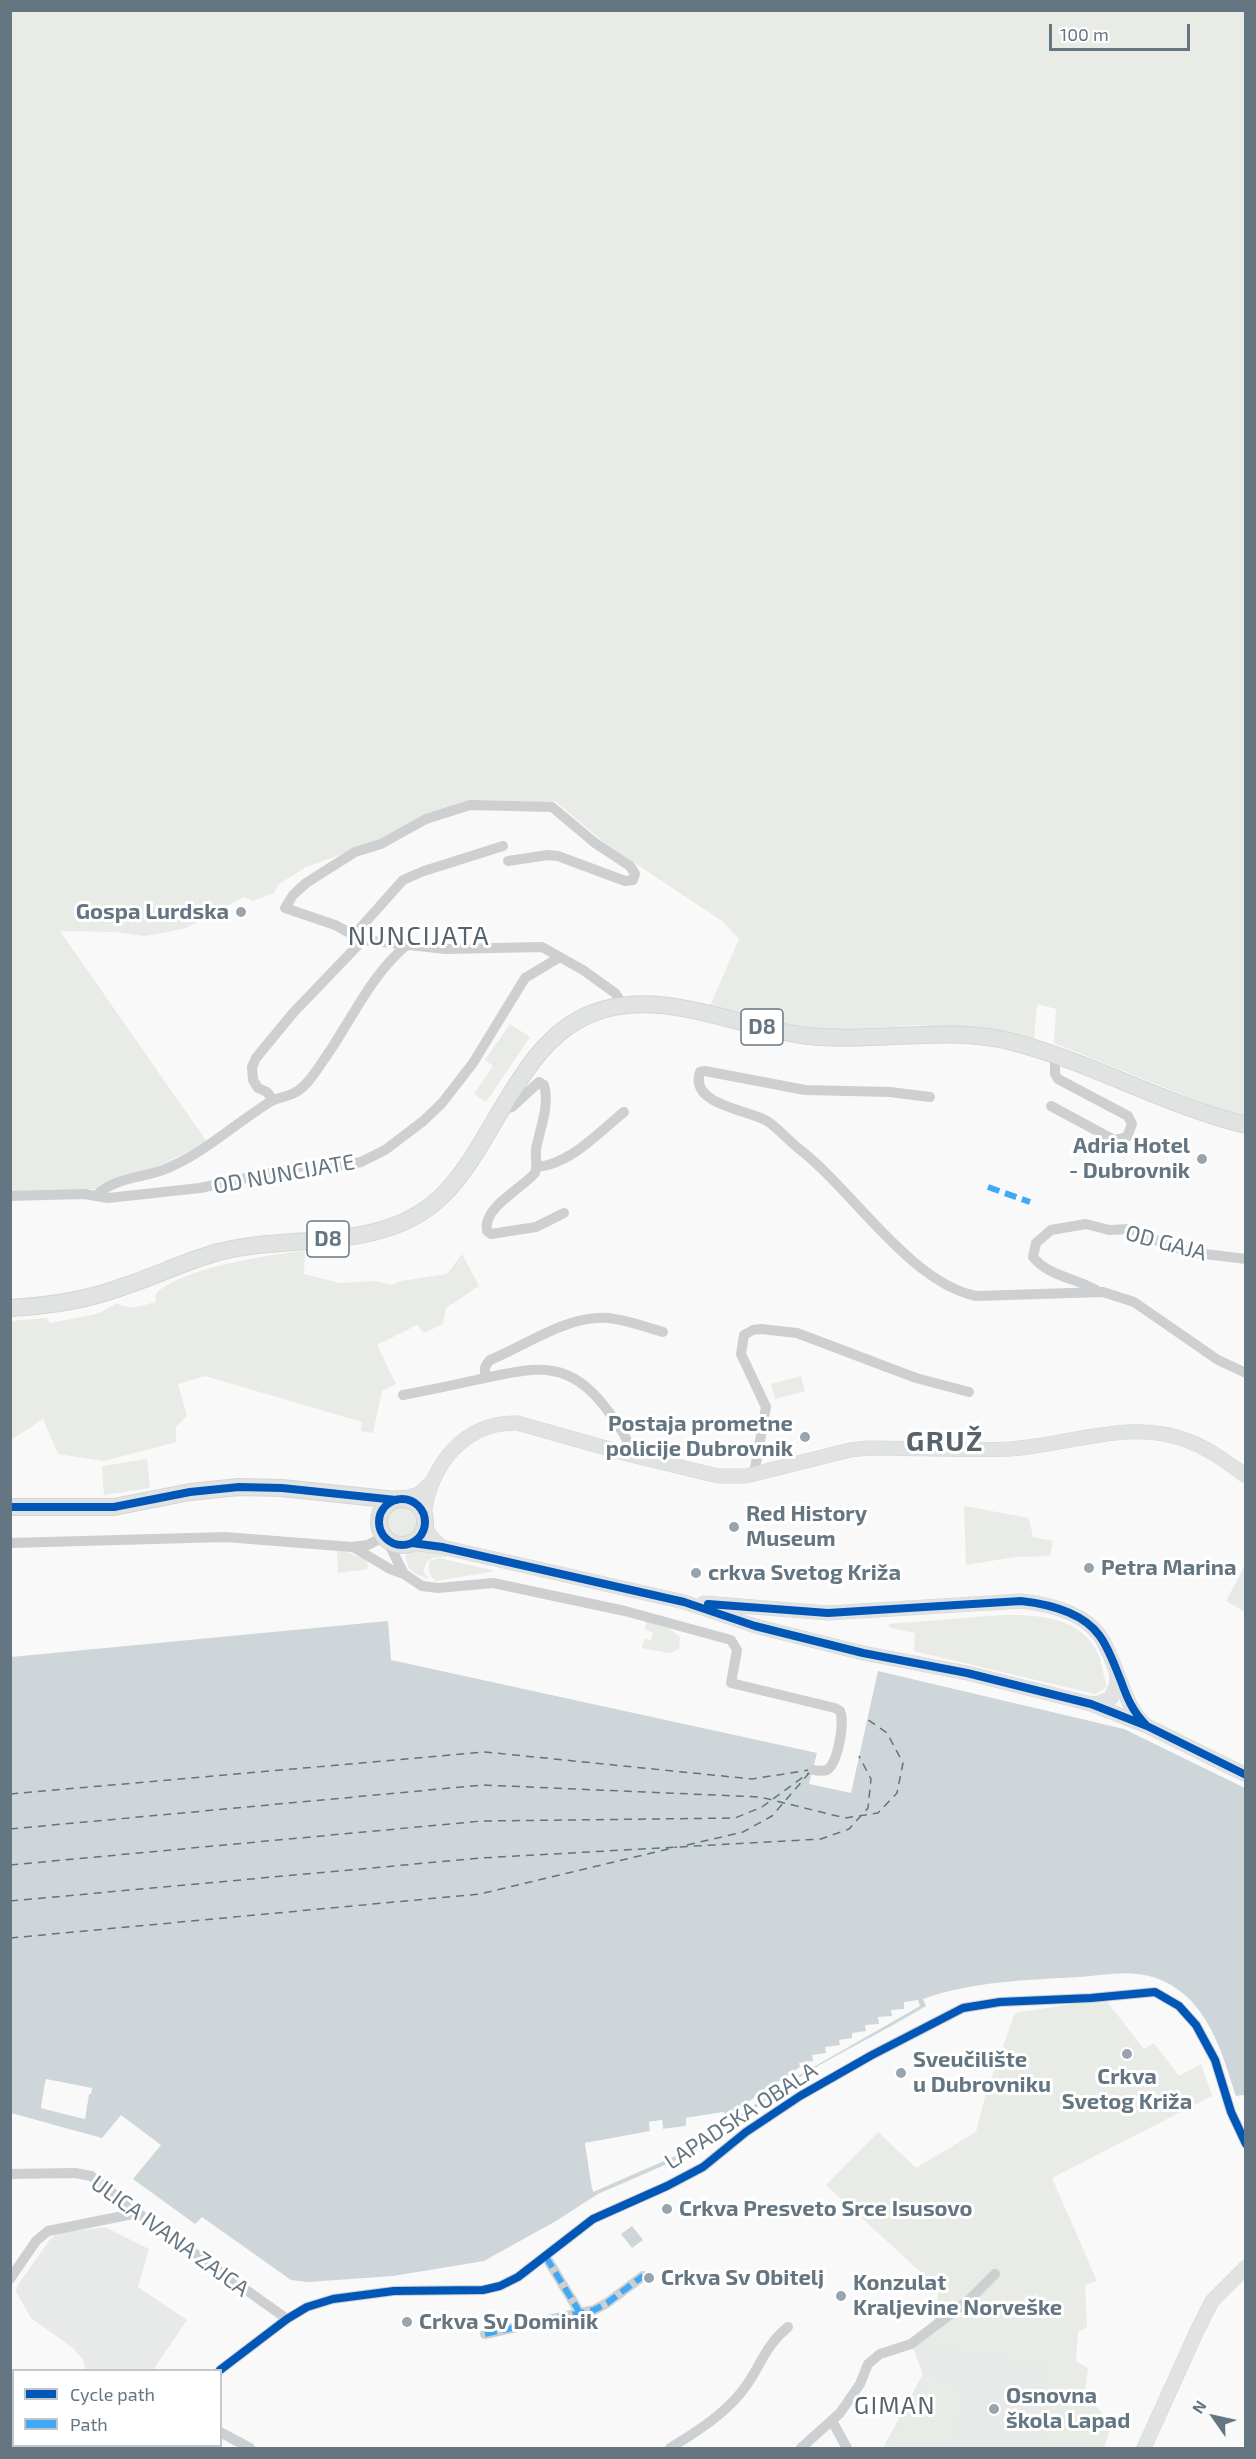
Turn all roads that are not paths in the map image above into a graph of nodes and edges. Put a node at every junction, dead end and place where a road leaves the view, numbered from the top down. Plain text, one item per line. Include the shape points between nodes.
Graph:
1 (503, 846) dead end
2 (508, 861) dead end
3 (359, 938) junction
4 (408, 944) junction
5 (560, 957) junction
6 (624, 1006) junction
7 (1055, 1054) junction
8 (930, 1097) dead end
9 (273, 1100) junction
10 (1051, 1106) dead end
11 (502, 1109) junction
12 (624, 1113) dead end
13 (1245, 1125) edge
14 (537, 1167) junction
15 (10, 1196) edge
16 (96, 1196) junction
17 (564, 1213) dead end
18 (1245, 1259) edge
19 (1096, 1290) junction
20 (10, 1308) edge
21 (663, 1332) dead end
22 (1245, 1373) edge
23 (486, 1378) junction
24 (969, 1392) dead end
25 (403, 1395) dead end
26 (631, 1455) junction
27 (754, 1473) junction
28 (1245, 1476) edge
29 (432, 1481) junction
30 (347, 1494) junction
31 (400, 1499) junction
32 (10, 1507) edge
33 (378, 1519) junction
34 (425, 1521) junction
35 (386, 1539) junction
36 (10, 1543) edge
37 (411, 1544) junction
38 (442, 1546) junction
39 (352, 1547) junction
40 (402, 1569) junction
41 (684, 1602) junction
42 (805, 1611) junction
43 (800, 1638) junction
44 (1118, 1674) junction
45 (1091, 1704) junction
46 (1147, 1726) junction
47 (813, 1770) dead end
48 (1245, 1775) edge
49 (1245, 2144) edge
50 (10, 2174) edge
51 (138, 2213) junction
52 (546, 2257) junction
53 (1245, 2267) edge
54 (995, 2274) dead end
55 (643, 2276) dead end
56 (10, 2279) edge
57 (580, 2313) junction
58 (287, 2319) junction
59 (788, 2327) dead end
60 (485, 2334) dead end
61 (221, 2369) edge
62 (832, 2421) junction
63 (222, 2433) edge
64 (250, 2448) edge
65 (670, 2448) edge
66 (801, 2448) edge
67 (848, 2448) edge
68 (1144, 2448) edge

1 - 3 street via 403,880
2 - 3 street via 558,856 625,881 633,880 635,874 630,866 552,807 470,805 426,819 381,844 355,852 306,883 292,895 285,908 335,925
3 - 4 street
3 - 9 street via 256,1058 253,1080
4 - 5 street via 446,949 542,947
4 - 9 street, OD NUNCIJATE via 370,985 314,1074 297,1092
5 - 6 street via 615,993
5 - 16 street, OD NUNCIJATE via 525,978 473,1063 442,1103 372,1157 346,1165 302,1166 200,1188
6 - 7 main road, D8 via 695,1011 804,1036 855,1039 962,1035 1001,1039
6 - 11 main road, D8 via 594,1013 564,1030 539,1055
7 - 10 street via 1058,1079 1128,1116 1132,1124 1127,1137 1114,1140
7 - 13 main road, D8 via 1190,1109
8 - 19 street via 805,1090 705,1071 700,1072 699,1082 704,1093 734,1110 765,1120 816,1162 917,1263 950,1286 976,1296
9 - 16 street, OD NUNCIJATE via 202,1150 163,1170 111,1185
11 - 14 street via 512,1107 539,1082 544,1085 546,1103
11 - 20 main road, D8 via 456,1181 406,1221 347,1237 231,1249 88,1298
12 - 14 street via 565,1159
14 - 17 street via 529,1180 490,1212 485,1223 487,1231 491,1234 536,1227
15 - 16 street, OD NUNCIJATE
18 - 19 street, OD GAJA via 1169,1246 1131,1229 1109,1230 1086,1224 1051,1230 1036,1243 1033,1257 1039,1265
19 - 22 street, OD GAJA via 1134,1302 1218,1360
21 - 23 street via 606,1318 578,1321 490,1360 485,1365
23 - 25 street
23 - 26 street via 546,1368 577,1380 591,1389 619,1426
24 - 27 street via 916,1378 797,1333 753,1329 744,1335 741,1354 766,1407
26 - 27 main road via 718,1476
26 - 29 main road via 517,1422 504,1422 483,1428 459,1444
27 - 28 main road via 868,1448 1008,1449 1130,1432 1189,1441
29 - 31 main road via 419,1494
29 - 34 main road
30 - 31 main road
30 - 32 main road via 239,1486 114,1507
30 - 33 main road via 371,1508
31 - 33 main road via 384,1506
31 - 34 main road via 416,1504
33 - 35 main road
34 - 37 main road via 423,1533
34 - 38 main road via 431,1537
35 - 37 main road via 402,1546
35 - 39 street
35 - 40 street
36 - 39 street via 225,1537
37 - 38 main road
37 - 40 street via 400,1557
38 - 41 main road
39 - 40 street via 390,1569
40 - 47 street via 415,1582 429,1588 493,1583 625,1611 731,1640 737,1650 731,1683 840,1711 843,1725 833,1763 828,1769
41 - 42 main road
41 - 43 main road
42 - 43 main road
42 - 44 main road via 865,1613 1035,1603 1068,1612 1092,1628 1101,1636
43 - 45 main road
44 - 45 main road via 1111,1698
44 - 46 main road via 1130,1705
45 - 46 main road
46 - 48 main road
49 - 52 street, LAPADSKA OBALA via 1215,2060 1196,2025 1179,2006 1155,1992 1000,2002 963,2008 872,2055 800,2096 703,2166 593,2219
50 - 51 street, ULICA IVANA ZAJCA via 91,2176
51 - 56 street via 48,2231 36,2241
51 - 58 street, ULICA IVANA ZAJCA
52 - 57 street
52 - 58 street, LAPADSKA OBALA via 500,2286 483,2290 394,2291 333,2299 307,2307
53 - 68 main road via 1208,2308
54 - 62 street via 969,2300 911,2344 880,2354 868,2364 861,2384
55 - 57 street via 608,2303
57 - 60 street
58 - 61 street, LAPADSKA OBALA
59 - 65 street via 766,2350 748,2384 727,2408
62 - 66 street
62 - 67 street
63 - 64 street

